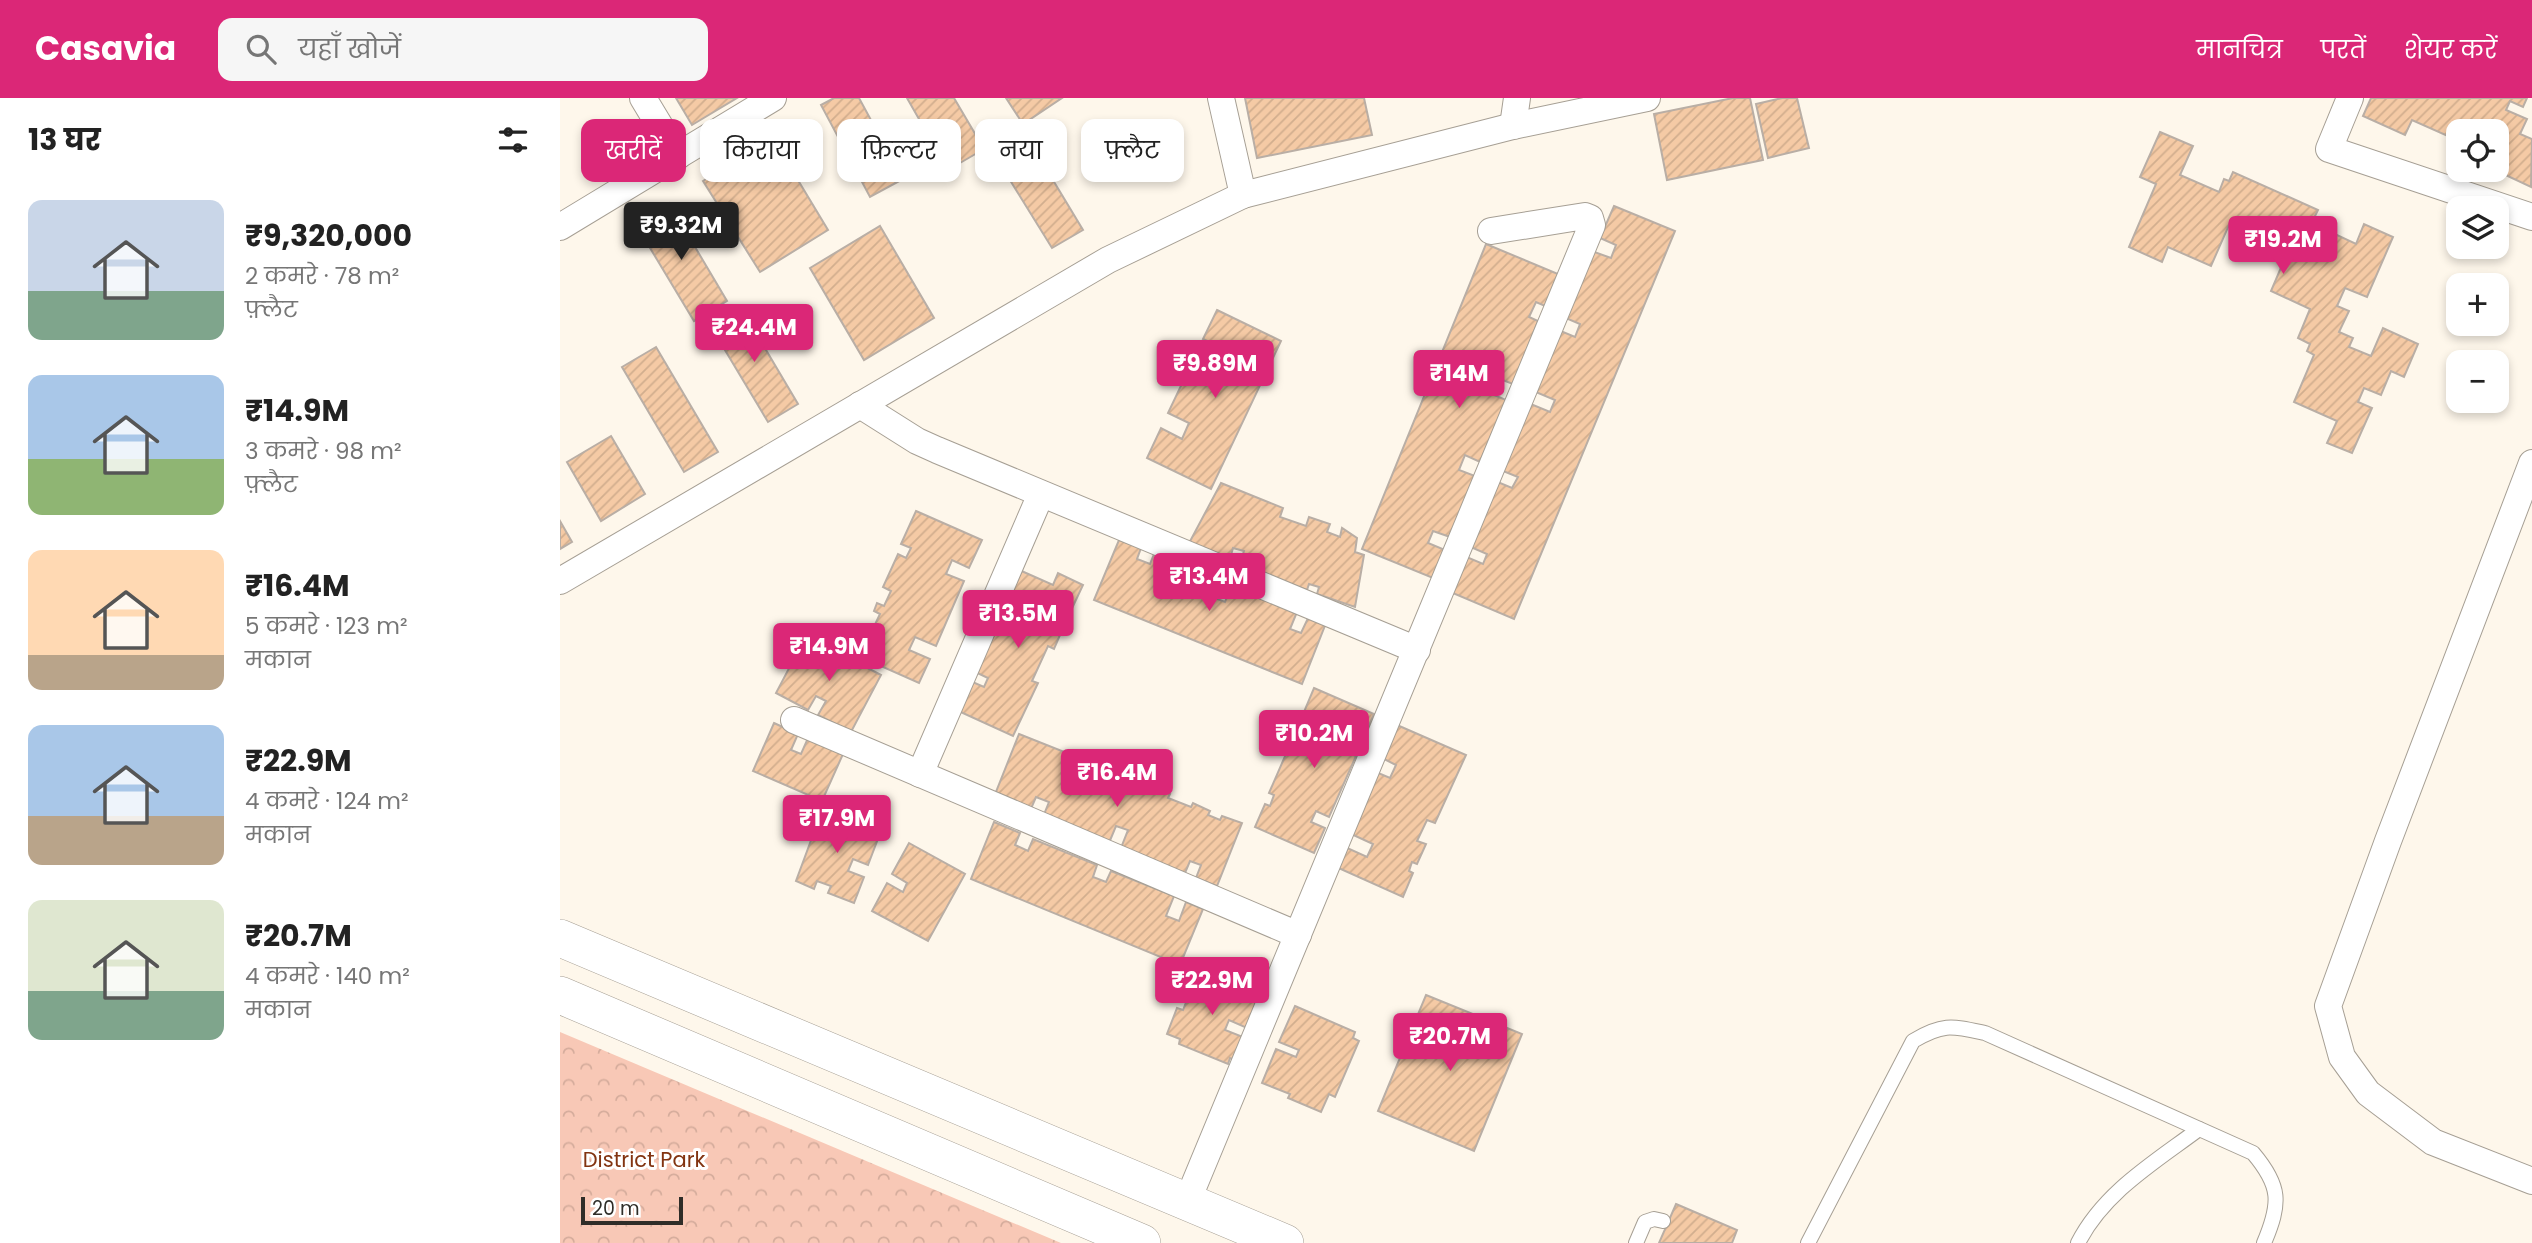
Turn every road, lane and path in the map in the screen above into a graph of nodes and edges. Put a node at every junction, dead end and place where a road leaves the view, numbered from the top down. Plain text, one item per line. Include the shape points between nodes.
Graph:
1 (643, 98) edge
2 (773, 98) edge
3 (1221, 98) edge
4 (1517, 98) edge
5 (1647, 98) edge
6 (2350, 98) edge
7 (655, 119) edge
8 (1513, 126) junction
9 (686, 151) edge
10 (634, 182) edge
11 (1243, 195) junction
12 (2532, 217) edge
13 (560, 227) edge
14 (1491, 231) dead end
15 (860, 405) junction
16 (2532, 463) edge
17 (1041, 494) junction
18 (560, 582) edge
19 (1417, 650) junction
20 (794, 720) dead end
21 (920, 774) junction
22 (1298, 935) junction
23 (560, 938) edge
24 (560, 995) edge
25 (2199, 1129) junction
26 (2532, 1181) edge
27 (1187, 1202) junction
28 (1663, 1221) dead end
29 (1142, 1243) edge
30 (1285, 1243) edge
31 (1636, 1243) edge
32 (1808, 1243) edge
33 (2078, 1243) edge
34 (2264, 1243) edge

1 - 7 street
2 - 9 street
3 - 11 street
4 - 8 street
5 - 8 street
6 - 12 street via 2329,149
8 - 11 street
10 - 13 street
11 - 15 street via 1108,260
14 - 19 street via 1585,216 1592,225
15 - 17 street via 917,441
15 - 18 street
16 - 26 street via 2328,1006 2342,1057 2368,1093 2433,1142
17 - 19 street
17 - 21 street
19 - 22 street
20 - 21 street
21 - 22 street
22 - 27 street
23 - 27 street
24 - 29 street
25 - 32 lane via 1985,1033 1958,1027 1933,1029 1913,1041
25 - 33 lane via 2105,1203
25 - 34 lane via 2253,1153 2265,1167 2275,1186 2276,1204
27 - 30 street
28 - 31 lane via 1645,1222

